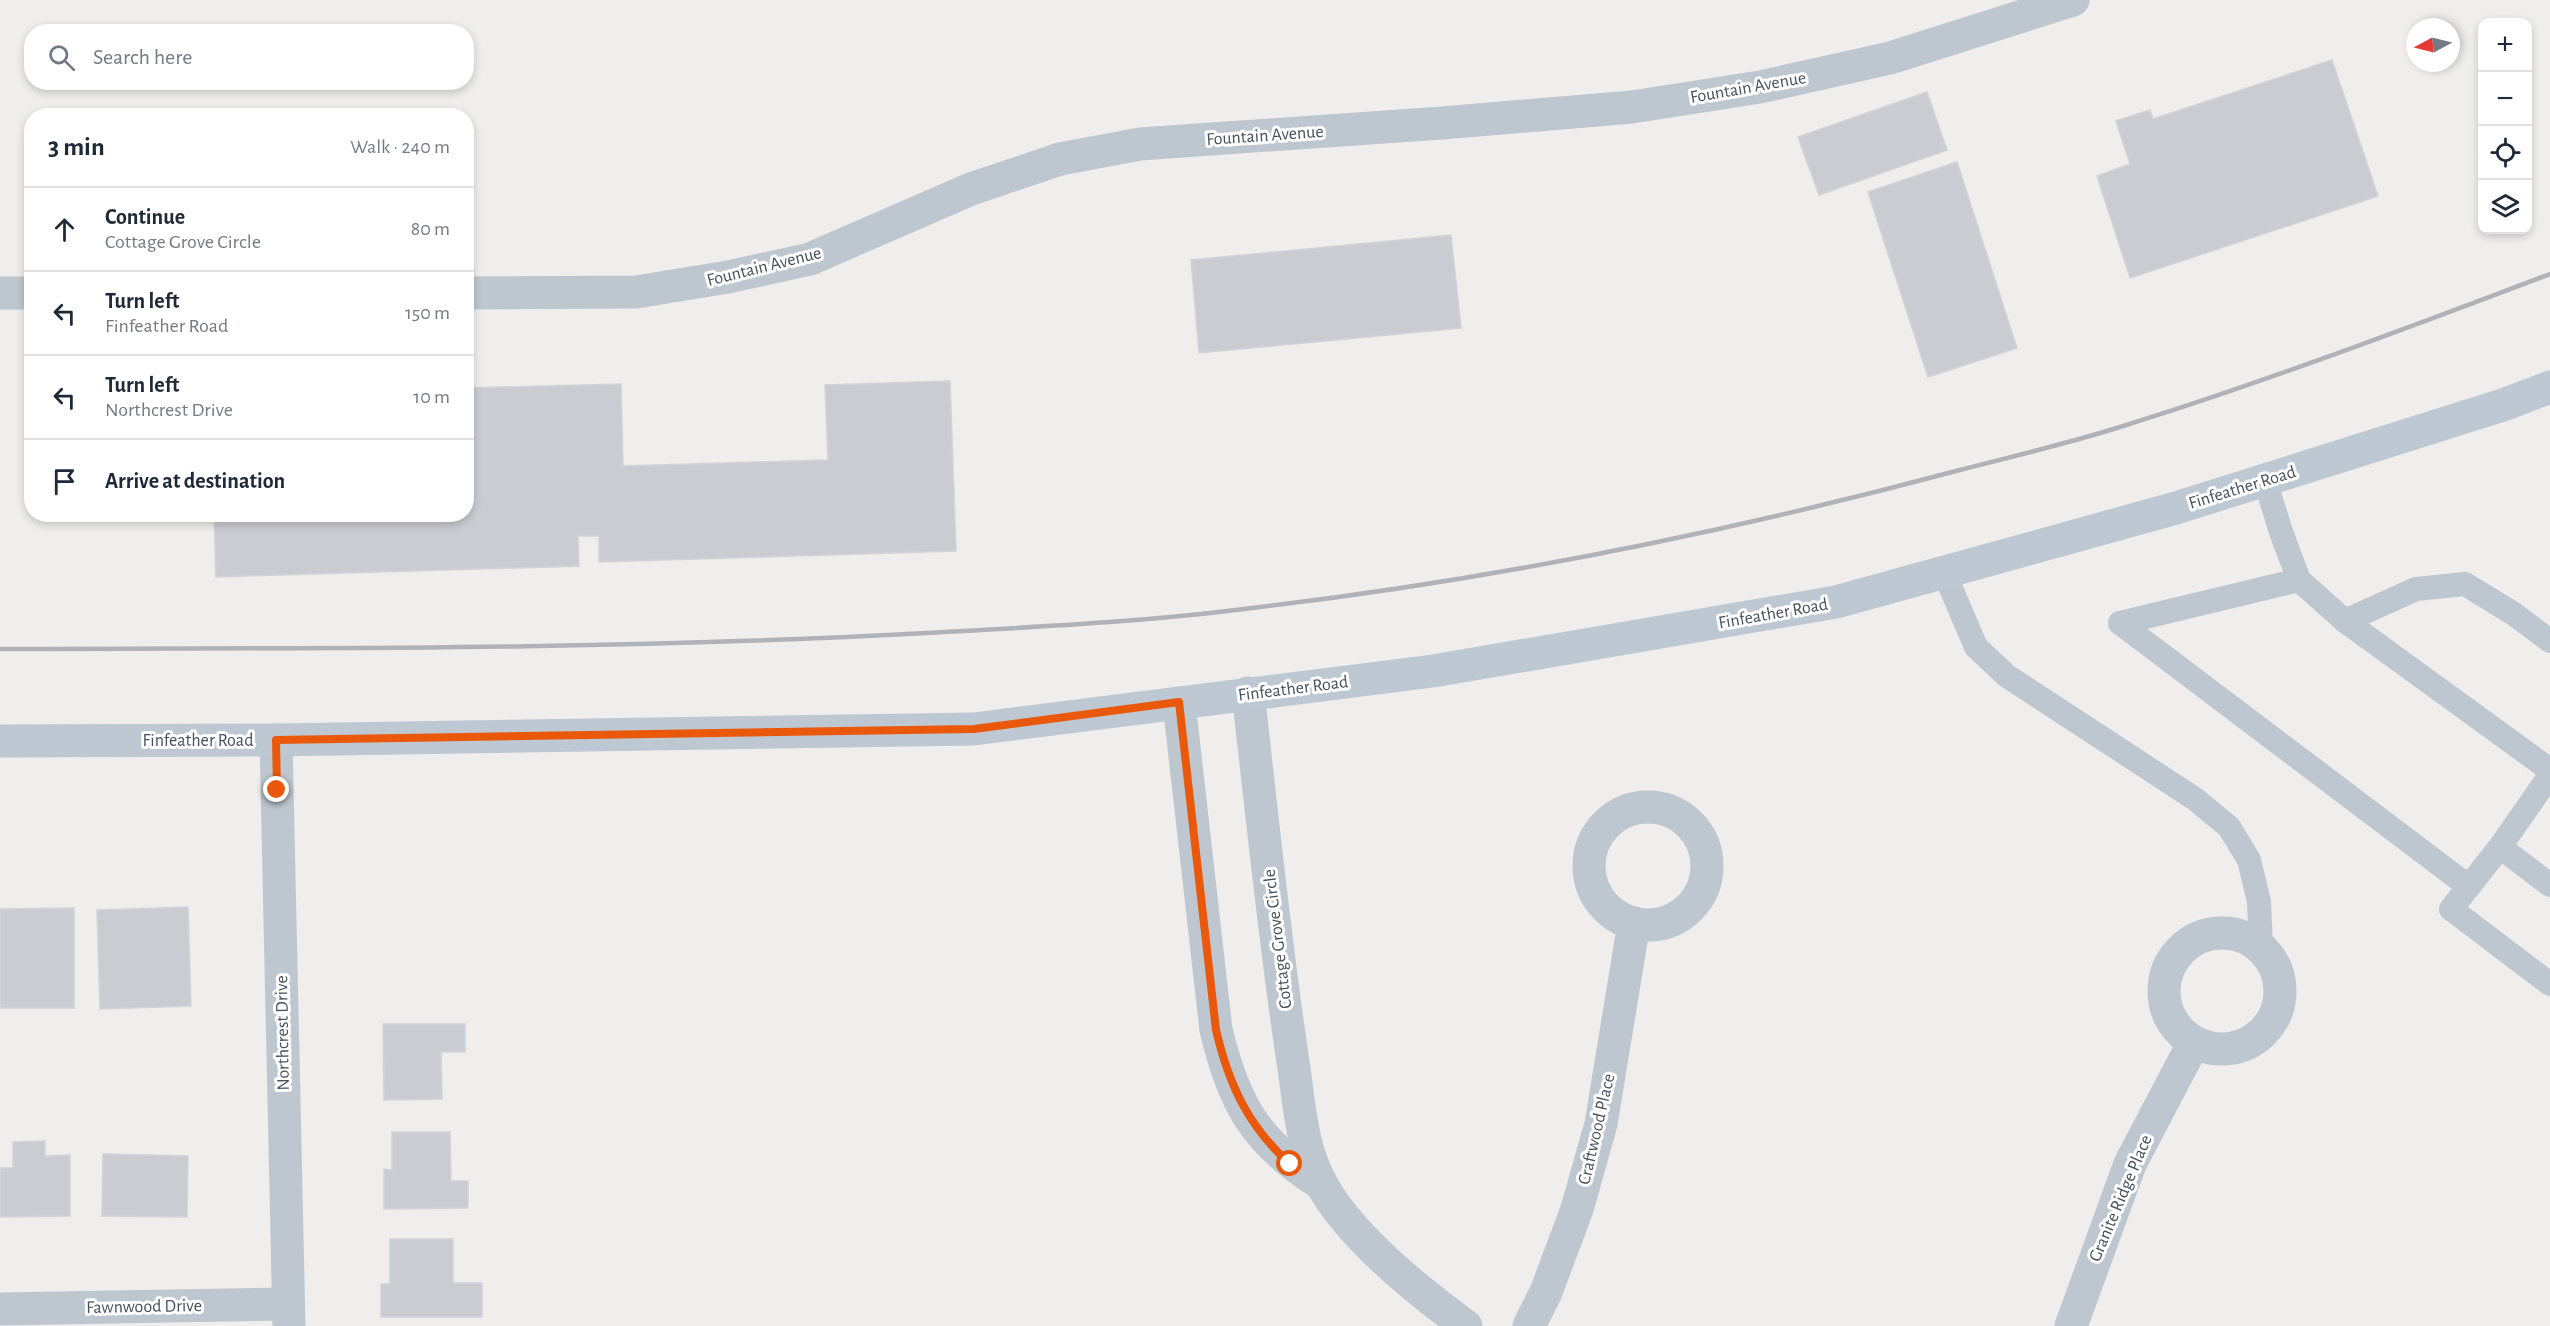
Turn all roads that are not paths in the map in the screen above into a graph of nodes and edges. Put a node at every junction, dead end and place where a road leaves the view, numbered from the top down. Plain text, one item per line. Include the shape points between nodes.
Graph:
1 (2073, 0) edge
2 (0, 293) edge
3 (24, 293) edge
4 (474, 293) edge
5 (2550, 387) edge
6 (2265, 480) junction
7 (1944, 572) junction
8 (2299, 580) junction
9 (2345, 621) junction
10 (2550, 641) edge
11 (1248, 693) junction
12 (1179, 702) junction
13 (276, 740) junction
14 (0, 741) edge
15 (2550, 773) edge
16 (2500, 847) junction
17 (2550, 885) edge
18 (2468, 886) junction
19 (1634, 923) dead end
20 (2262, 947) junction
21 (2550, 984) edge
22 (2194, 1042) junction
23 (1320, 1182) junction
24 (0, 1309) edge
25 (288, 1315) edge
26 (1466, 1326) edge
27 (1528, 1326) edge
28 (2071, 1326) edge

1 - 4 street, Fountain Avenue via 1890,58 1760,87 1632,106 1140,144 1060,159 971,189 810,259 728,277 636,292
2 - 3 street
5 - 6 street, Finfeather Road
6 - 7 street, Finfeather Road
6 - 8 lane
7 - 11 street, Finfeather Road via 1813,606 1433,671
7 - 20 lane via 1976,647 2007,676 2195,799 2229,827 2249,860 2259,902
8 - 9 lane
8 - 18 lane via 2120,623
9 - 10 lane via 2416,589 2465,584
9 - 15 lane
11 - 12 street, Finfeather Road
11 - 23 street, Cottage Grove Circle via 1287,1021 1305,1140
12 - 13 street, Finfeather Road via 974,729
12 - 23 street, Cottage Grove Circle via 1216,1030 1223,1059 1252,1122 1270,1146
13 - 14 street, Finfeather Road
13 - 25 street, Northcrest Drive
15 - 16 lane
16 - 17 lane
16 - 18 lane
18 - 21 lane via 2451,909
19 - 27 street, Craftwood Place via 1601,1124 1577,1209 1546,1292
20 - 22 street via 2279,980 2275,1017 2249,1043 2231,1049 2212,1049
20 - 22 street via 2228,932 2209,933 2190,941 2175,955 2166,973 2168,1013
22 - 28 street, Granite Ridge Place via 2130,1164
23 - 26 street, Cottage Grove Circle via 1355,1230 1379,1254 1432,1302
24 - 25 street, Fawnwood Drive

